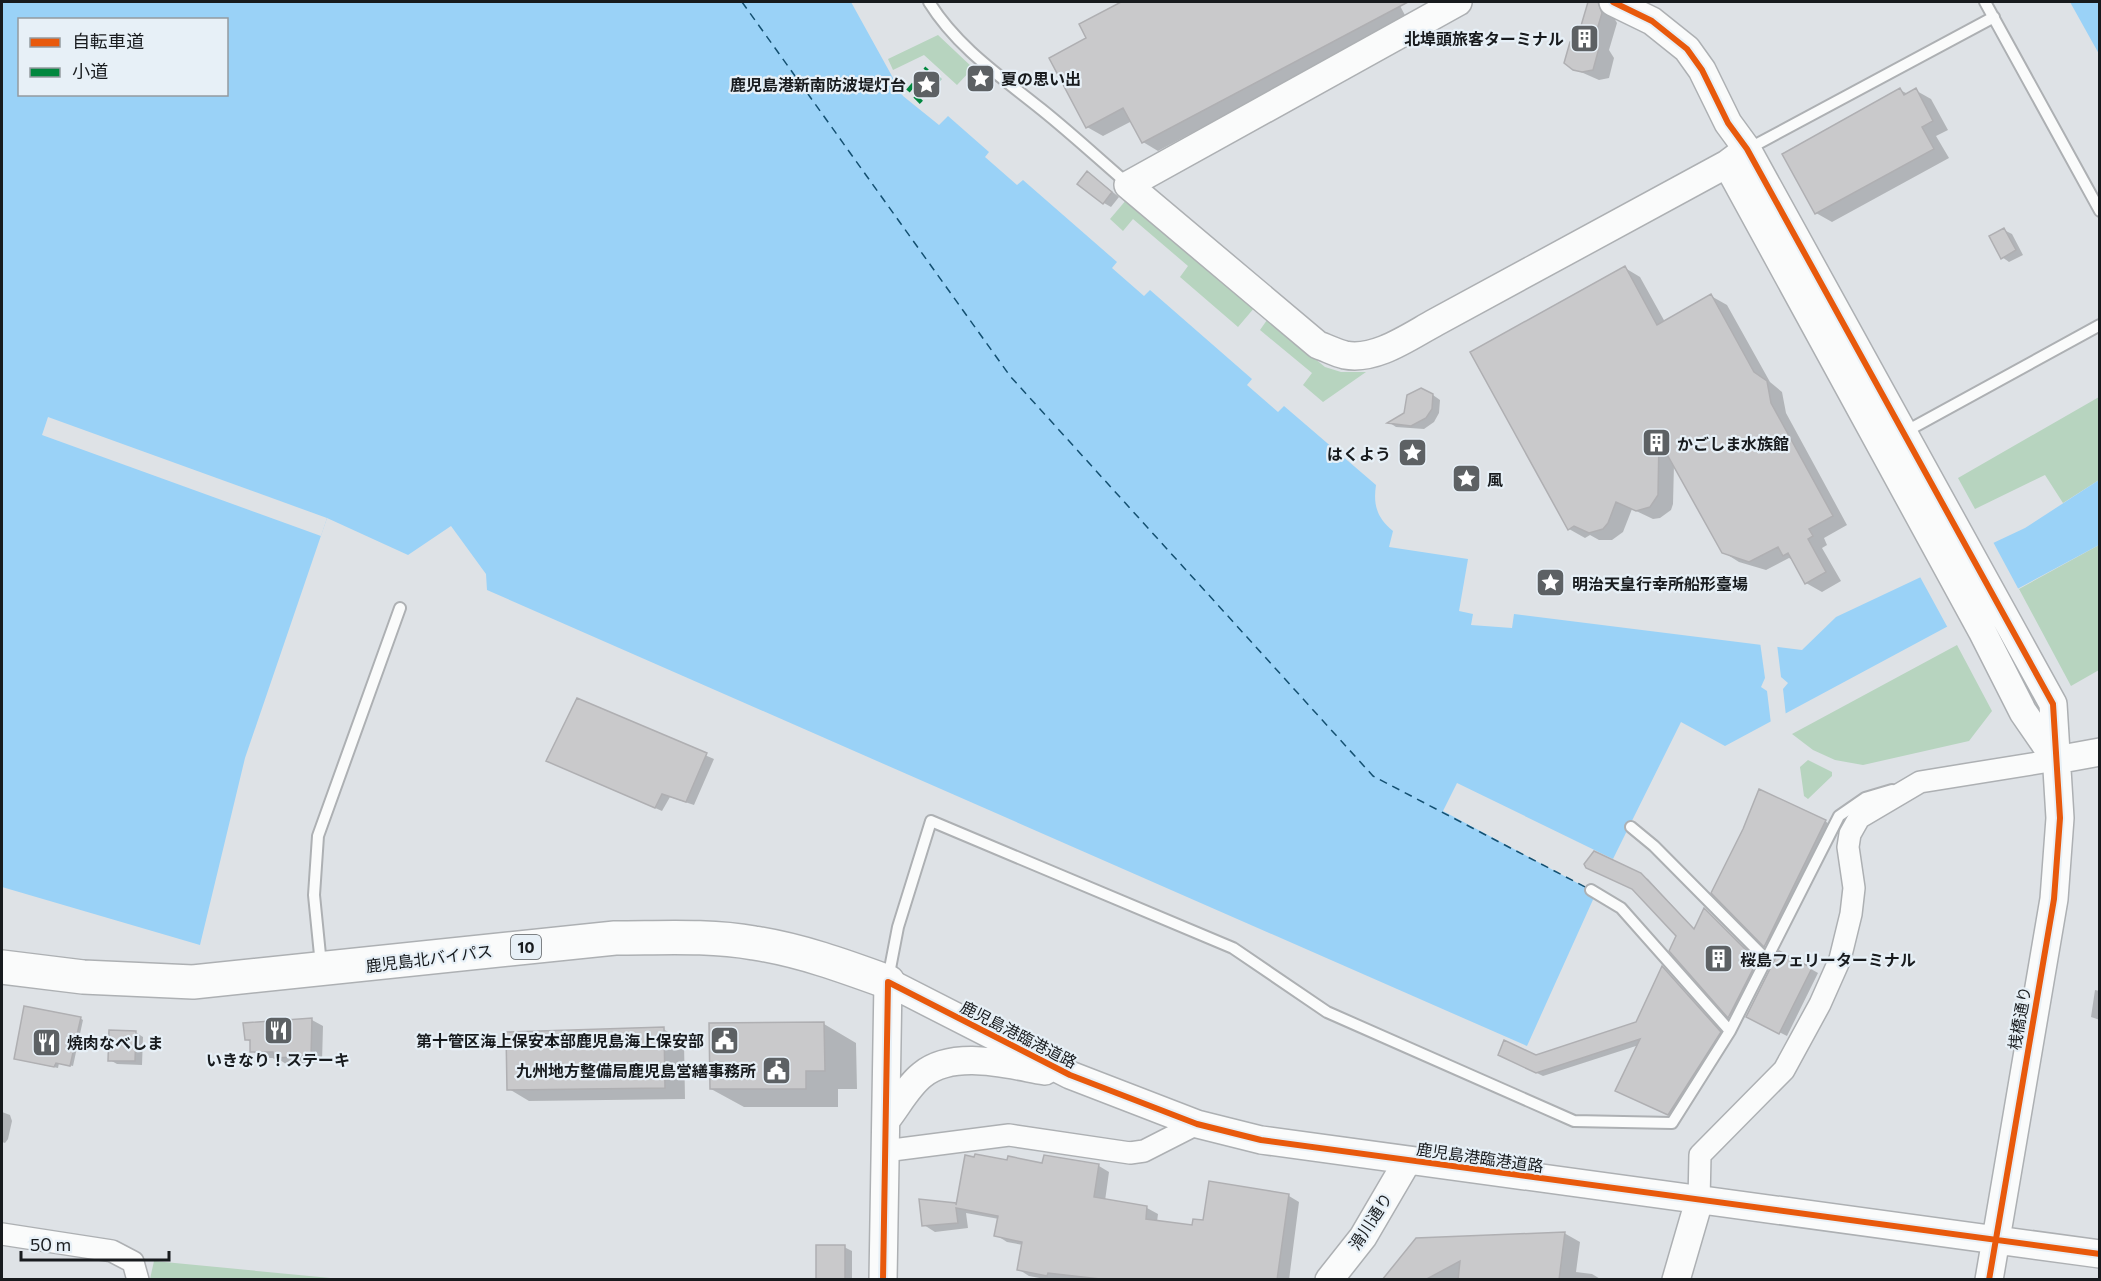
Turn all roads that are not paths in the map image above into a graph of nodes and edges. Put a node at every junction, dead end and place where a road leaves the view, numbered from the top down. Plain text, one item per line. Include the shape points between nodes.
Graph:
1 (929, 2) edge
2 (1458, 2) edge
3 (1613, 2) edge
4 (1984, 2) edge
5 (1994, 17) junction
6 (1737, 157) junction
7 (1128, 185) junction
8 (2100, 212) edge
9 (2100, 325) edge
10 (1903, 433) junction
11 (400, 608) dead end
12 (2100, 752) edge
13 (2056, 760) junction
14 (1920, 782) junction
15 (1631, 826) dead end
16 (1591, 890) dead end
17 (1766, 959) junction
18 (2, 967) edge
19 (321, 971) junction
20 (888, 982) junction
21 (1730, 1031) junction
22 (1070, 1075) junction
23 (887, 1119) junction
24 (1197, 1124) junction
25 (885, 1151) junction
26 (1408, 1160) junction
27 (1699, 1201) junction
28 (2, 1234) edge
29 (1995, 1240) junction
30 (2100, 1254) edge
31 (138, 1280) edge
32 (883, 1280) edge
33 (1329, 1280) edge
34 (1676, 1280) edge
35 (1989, 1280) edge

1 - 7 lane via 947,28 982,62
2 - 7 street
3 - 6 street via 1652,21 1687,49 1728,123
4 - 5 lane
5 - 6 lane
5 - 8 lane
6 - 7 street via 1392,346 1363,356 1345,355 1318,345
6 - 10 street, 桟橋通り
6 - 13 street via 1921,524 1982,631 2022,712
9 - 10 lane
10 - 13 street, 桟橋通り via 2053,704
11 - 19 lane via 318,836 314,895
12 - 13 street
13 - 14 street
13 - 29 street, 桟橋通り via 2060,818 2054,899
14 - 17 lane via 1865,798 1839,816
14 - 27 street via 1859,818 1850,834 1854,888 1840,959 1784,1070 1701,1155
15 - 17 lane
16 - 21 lane via 1621,908
17 - 21 lane
18 - 19 highway, 鹿児島北バイパス / 10 via 83,977 194,982
19 - 20 highway, 鹿児島北バイパス / 10 via 615,938 720,939 783,948
20 - 21 lane via 898,927 931,821 1233,948 1327,1012 1574,1121 1672,1123
20 - 22 street, 鹿児島港臨港道路
20 - 23 street
22 - 23 street via 990,1062 936,1065 920,1076
22 - 24 street, 鹿児島港臨港道路
23 - 25 street
24 - 25 street via 1144,1151 1130,1153 1009,1135
24 - 26 street, 鹿児島港臨港道路 via 1261,1140
25 - 32 street
26 - 27 street, 鹿児島港臨港道路
26 - 33 street, 滑川通り via 1363,1237
27 - 29 street, 鹿児島港臨港道路
27 - 34 street
28 - 31 street via 112,1251 133,1262
29 - 30 street, 鹿児島港臨港道路
29 - 35 street, 桟橋通り

